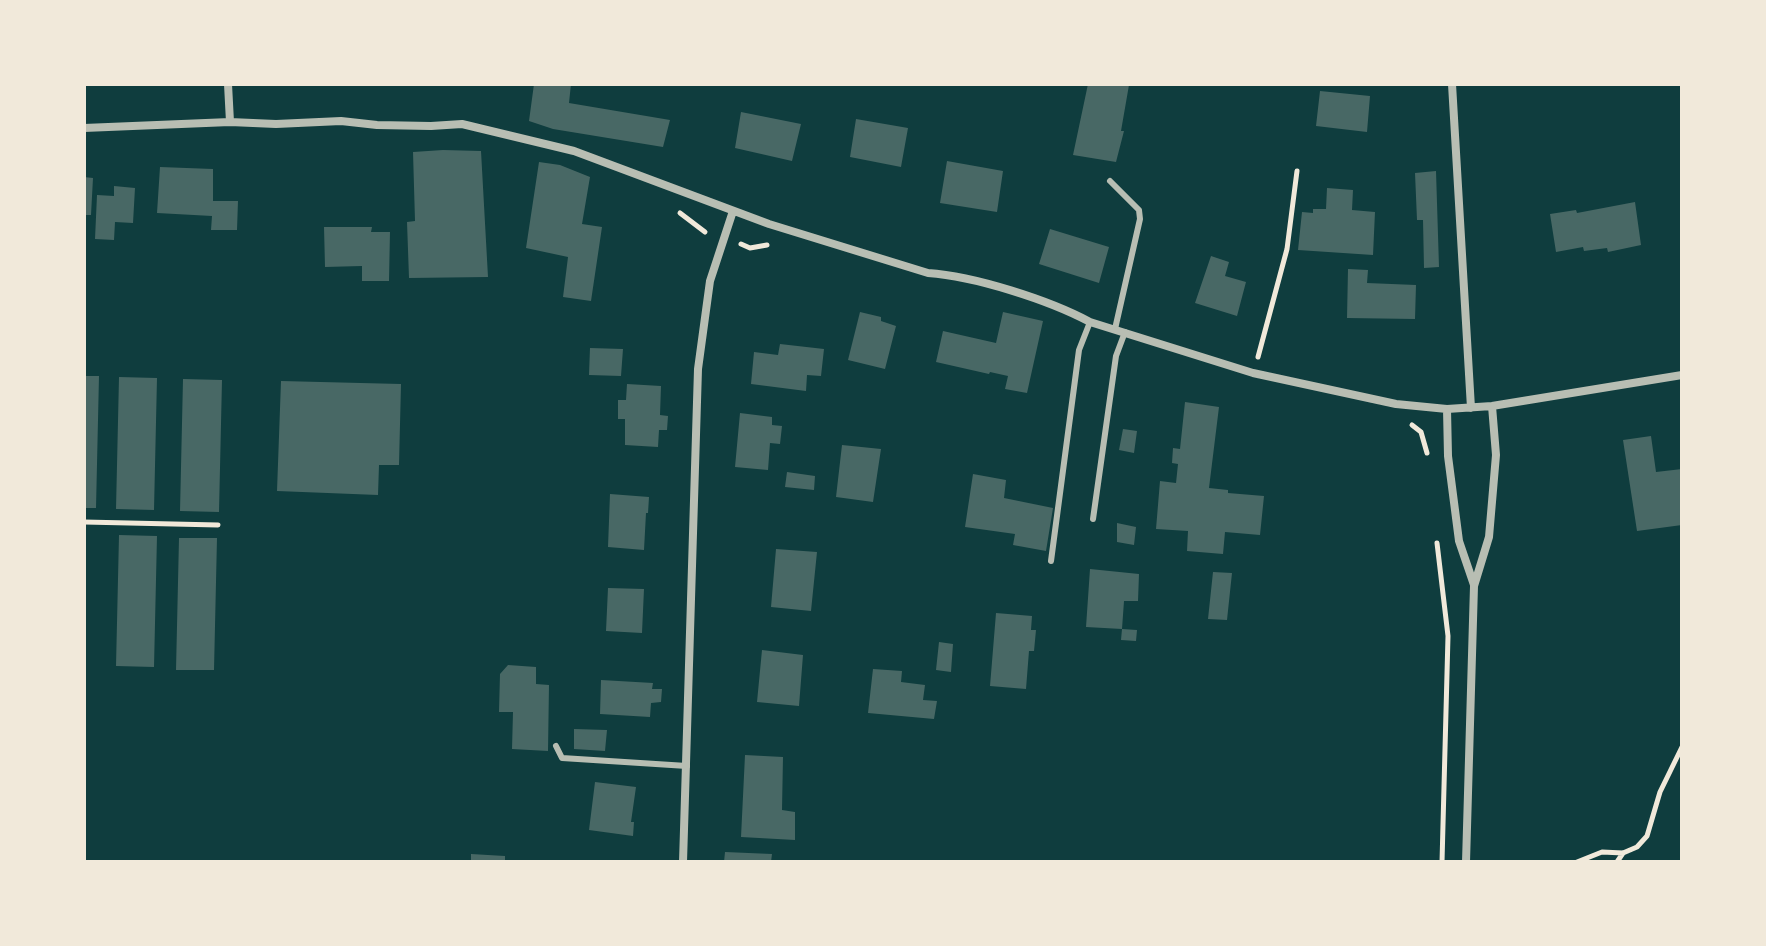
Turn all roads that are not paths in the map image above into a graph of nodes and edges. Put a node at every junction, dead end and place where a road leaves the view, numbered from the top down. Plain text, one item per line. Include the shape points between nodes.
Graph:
1 (228, 84) edge
2 (1452, 84) edge
3 (230, 122) junction
4 (84, 128) edge
5 (1110, 181) dead end
6 (733, 211) junction
7 (1090, 322) junction
8 (1120, 331) junction
9 (1682, 375) edge
10 (1492, 406) junction
11 (1471, 408) junction
12 (1447, 409) junction
13 (1093, 519) dead end
14 (1051, 561) dead end
15 (1474, 586) junction
16 (556, 746) dead end
17 (687, 766) junction
18 (683, 862) edge
19 (1466, 862) edge

1 - 3 street
2 - 11 street
3 - 4 street
3 - 6 street via 462,124 574,151
5 - 8 lane via 1139,210 1140,219
6 - 7 street via 928,273 953,274 1065,308
6 - 17 street via 710,281 698,369
7 - 8 street
7 - 14 lane via 1079,350
8 - 12 street via 1253,373 1396,404
8 - 13 lane
9 - 10 street
10 - 11 street
10 - 15 street via 1496,455 1489,537
11 - 12 street
12 - 15 street via 1459,541
15 - 19 street
16 - 17 lane via 562,758
17 - 18 street

